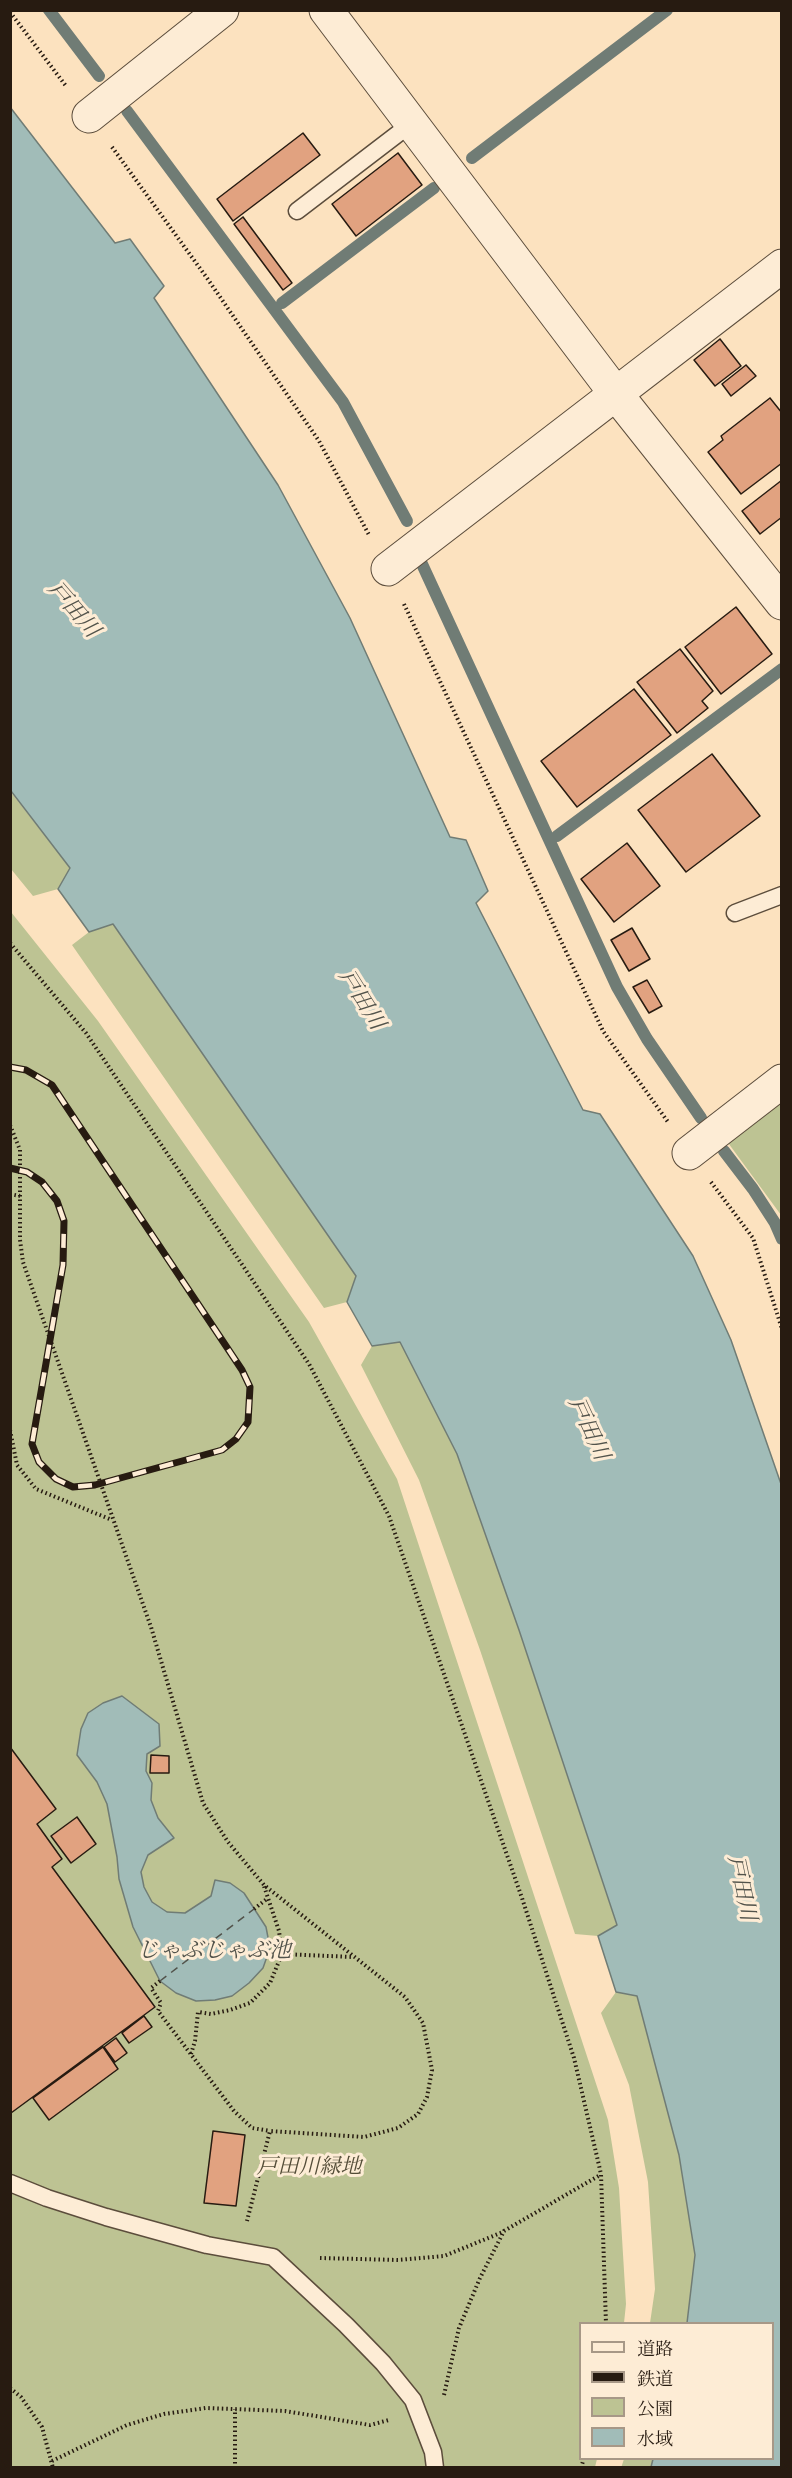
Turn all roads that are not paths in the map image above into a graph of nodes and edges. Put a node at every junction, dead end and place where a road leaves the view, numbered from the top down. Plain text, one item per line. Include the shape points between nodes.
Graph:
1 (222, 10) edge
2 (326, 10) edge
3 (89, 116) road end
4 (412, 123) junction
5 (297, 211) dead end
6 (782, 266) edge
7 (616, 394) junction
8 (387, 569) road end
9 (782, 603) edge
10 (782, 895) edge
11 (735, 913) dead end
12 (782, 1081) edge
13 (689, 1153) road end
14 (10, 2183) edge
15 (434, 2460) edge

1 - 3 street
2 - 4 street
4 - 5 lane
4 - 7 street
6 - 7 street
7 - 8 street
7 - 9 street
10 - 11 lane
12 - 13 street
14 - 15 lane via 106,2217 207,2245 273,2258 346,2325 413,2400

